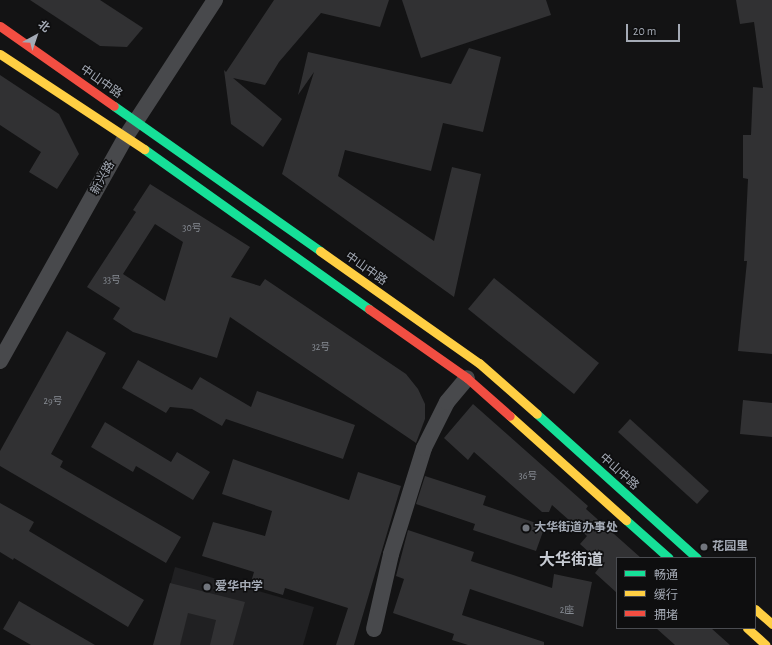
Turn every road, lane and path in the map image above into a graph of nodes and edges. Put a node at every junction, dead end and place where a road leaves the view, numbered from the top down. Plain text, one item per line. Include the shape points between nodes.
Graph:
1 (215, 0) edge
2 (0, 26) edge
3 (0, 54) edge
4 (136, 121) junction
5 (125, 138) junction
6 (0, 361) edge
7 (467, 378) junction
8 (668, 557) edge
9 (696, 557) edge
10 (756, 610) edge
11 (772, 624) edge
12 (374, 629) dead end
13 (748, 629) edge
14 (766, 645) edge

1 - 4 street, 新兴路
2 - 4 main road, 中山中路
3 - 5 main road
4 - 5 street, 新兴路
4 - 9 main road, 中山中路 via 479,362
5 - 6 street, 新兴路
5 - 7 main road
7 - 8 main road
7 - 12 street via 447,402 424,448 391,554
10 - 11 main road
13 - 14 main road

